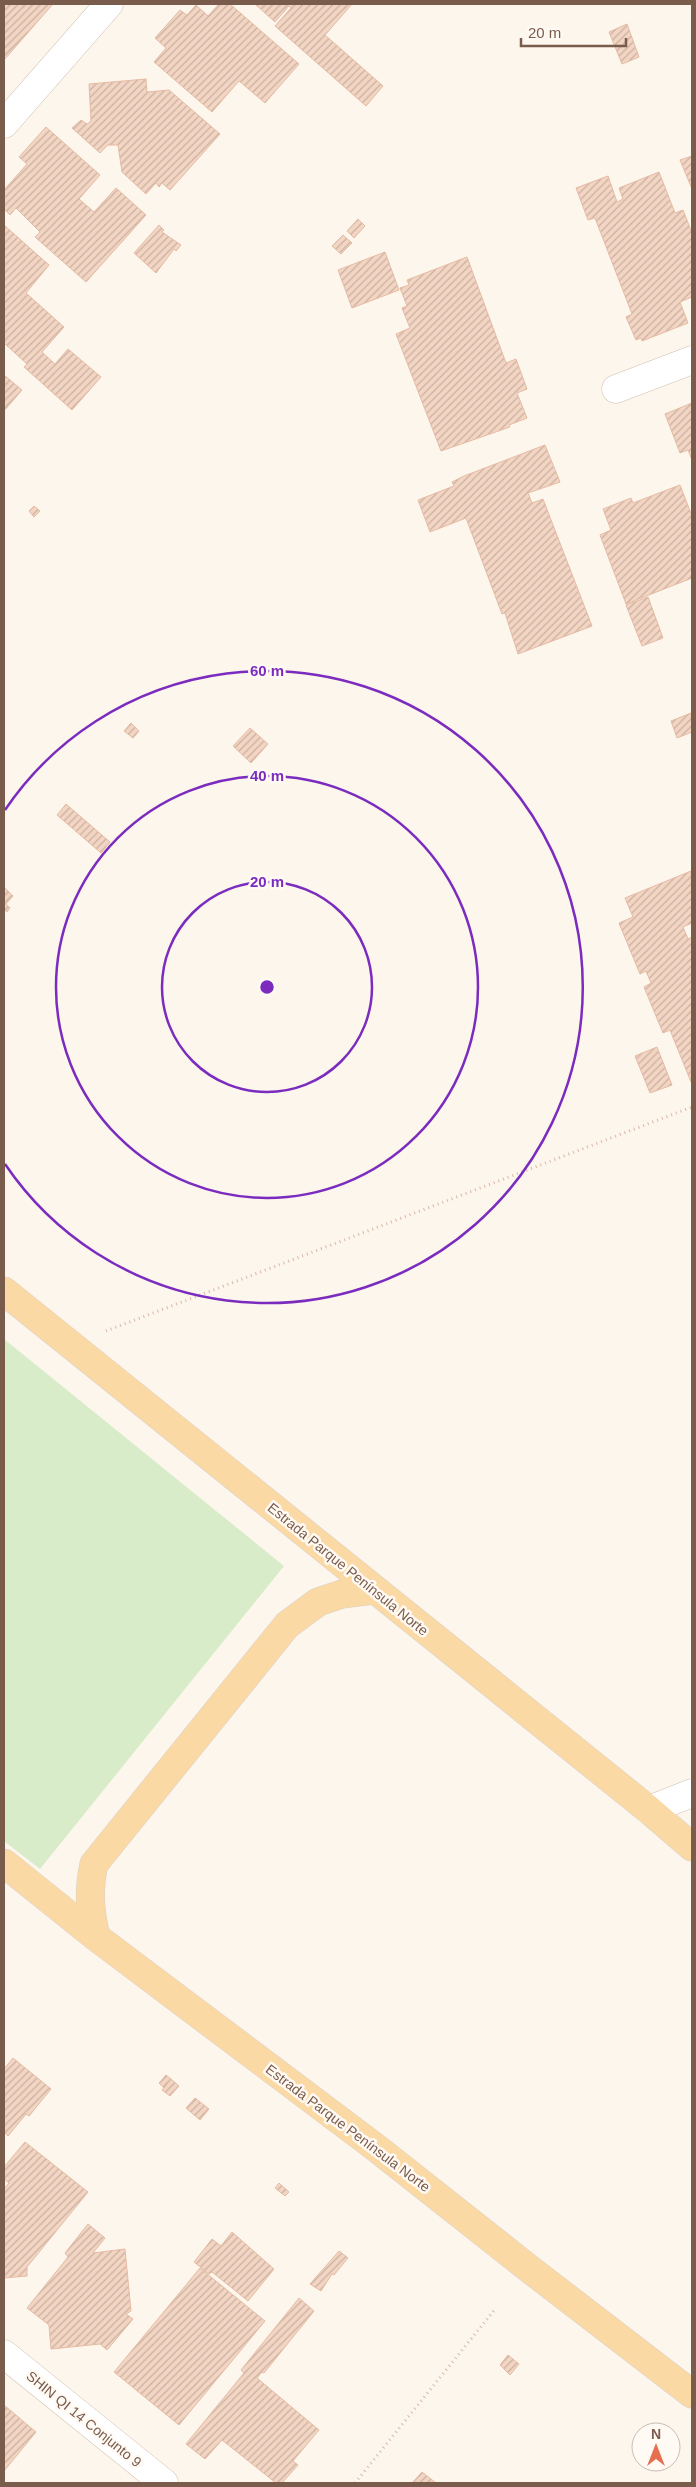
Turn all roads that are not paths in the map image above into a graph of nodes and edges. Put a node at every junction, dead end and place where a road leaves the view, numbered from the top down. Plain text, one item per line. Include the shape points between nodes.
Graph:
1 (109, 4) edge
2 (4, 124) edge
3 (692, 360) edge
4 (616, 389) dead end
5 (4, 1291) edge
6 (374, 1590) junction
7 (692, 1793) edge
8 (649, 1810) junction
9 (692, 1847) edge
10 (4, 1863) edge
11 (96, 1937) junction
12 (4, 2354) edge
13 (681, 2374) edge
14 (692, 2394) edge
15 (164, 2483) edge

1 - 2 street
3 - 4 street
5 - 6 main road, Estrada Parque Península Norte
6 - 8 main road, Estrada Parque Península Norte
6 - 11 main road via 342,1594 318,1602 287,1625 94,1864 89,1903
7 - 8 street
8 - 9 main road, Estrada Parque Península Norte
10 - 11 main road, Estrada Parque Península Norte
11 - 13 main road, Estrada Parque Península Norte via 379,2150 527,2268
12 - 15 street, SHIN QI 14 Conjunto 9
13 - 14 main road, Estrada Parque Península Norte

